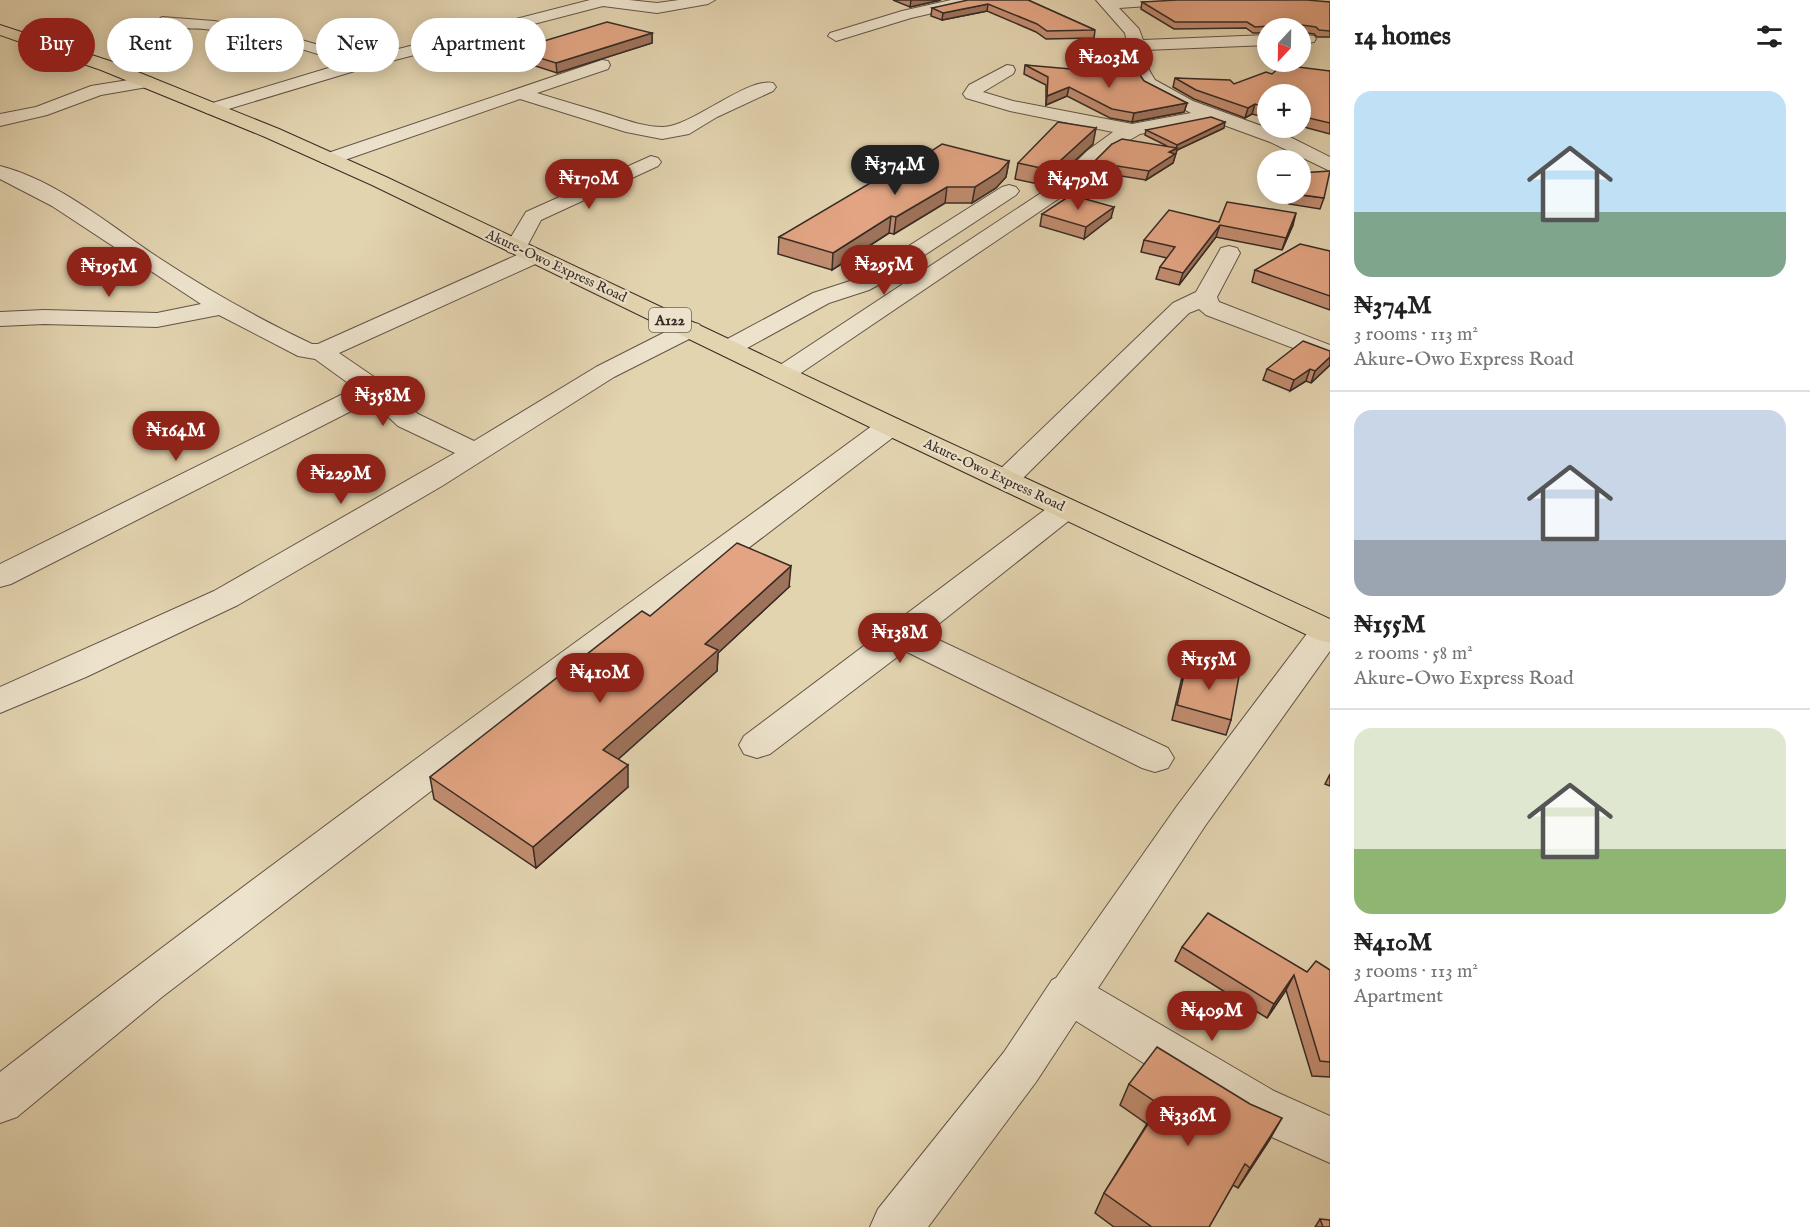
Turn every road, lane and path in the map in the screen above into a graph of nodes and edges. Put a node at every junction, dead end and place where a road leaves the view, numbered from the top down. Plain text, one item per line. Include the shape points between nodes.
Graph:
1 (708, 0) edge
2 (971, 0) edge
3 (1178, 0) edge
4 (603, 1) edge
5 (1106, 2) edge
6 (193, 23) edge
7 (0, 30) edge
8 (836, 36) dead end
9 (1257, 40) edge
10 (1137, 45) junction
11 (316, 47) edge
12 (399, 53) edge
13 (602, 65) dead end
14 (1007, 70) dead end
15 (333, 72) edge
16 (147, 82) junction
17 (767, 87) dead end
18 (518, 93) junction
19 (212, 109) junction
20 (1211, 114) junction
21 (0, 120) edge
22 (1132, 130) junction
23 (330, 159) junction
24 (651, 162) dead end
25 (1330, 165) edge
26 (0, 172) edge
27 (1009, 191) dead end
28 (525, 252) junction
29 (1229, 253) dead end
30 (1204, 297) junction
31 (222, 307) junction
32 (0, 319) edge
33 (690, 329) junction
34 (729, 348) junction
35 (321, 352) junction
36 (1330, 354) edge
37 (783, 374) junction
38 (374, 389) junction
39 (890, 426) junction
40 (474, 452) junction
41 (1005, 480) junction
42 (1065, 508) junction
43 (0, 577) edge
44 (1328, 632) edge
45 (902, 636) junction
46 (0, 701) edge
47 (757, 745) dead end
48 (1155, 758) dead end
49 (1068, 993) junction
50 (0, 1101) edge
51 (1330, 1140) edge
52 (896, 1227) edge

1 - 4 street via 657,8
2 - 8 street
3 - 5 street
4 - 12 street
5 - 10 street via 1133,32
6 - 11 street via 225,25
7 - 16 highway, Akure-Owo Express Road / A122
9 - 10 street
10 - 20 street via 1141,70 1149,83
13 - 18 street
14 - 22 street via 972,94 1010,106
15 - 19 street
16 - 19 highway, Akure-Owo Express Road / A122
16 - 21 street via 97,90 41,111
17 - 18 street via 682,130 662,133
18 - 23 street
19 - 23 highway, Akure-Owo Express Road / A122
20 - 22 street
20 - 25 street via 1277,138
22 - 37 street via 1093,157 1060,189
23 - 28 highway, Akure-Owo Express Road / A122
24 - 28 street via 533,216
26 - 31 street via 23,180 91,220
27 - 34 street via 874,278 821,298
28 - 33 highway, Akure-Owo Express Road / A122
28 - 35 street
29 - 30 street
30 - 36 street via 1214,310
30 - 41 street via 1181,308
31 - 32 street via 157,320
31 - 35 street via 307,351
33 - 34 highway, Akure-Owo Express Road / A122
33 - 40 street via 605,372
34 - 37 highway, Akure-Owo Express Road / A122
35 - 38 street
37 - 39 highway, Akure-Owo Express Road / A122
38 - 40 street via 408,420
38 - 43 street
39 - 41 highway, Akure-Owo Express Road / A122
39 - 50 street via 146,984
40 - 46 street via 226,598
41 - 42 highway, Akure-Owo Express Road / A122
42 - 44 highway, Akure-Owo Express Road / A122
42 - 45 street
44 - 49 street via 1191,816
45 - 47 street
45 - 48 street
49 - 51 street via 1257,1107
49 - 52 street via 1020,1067

